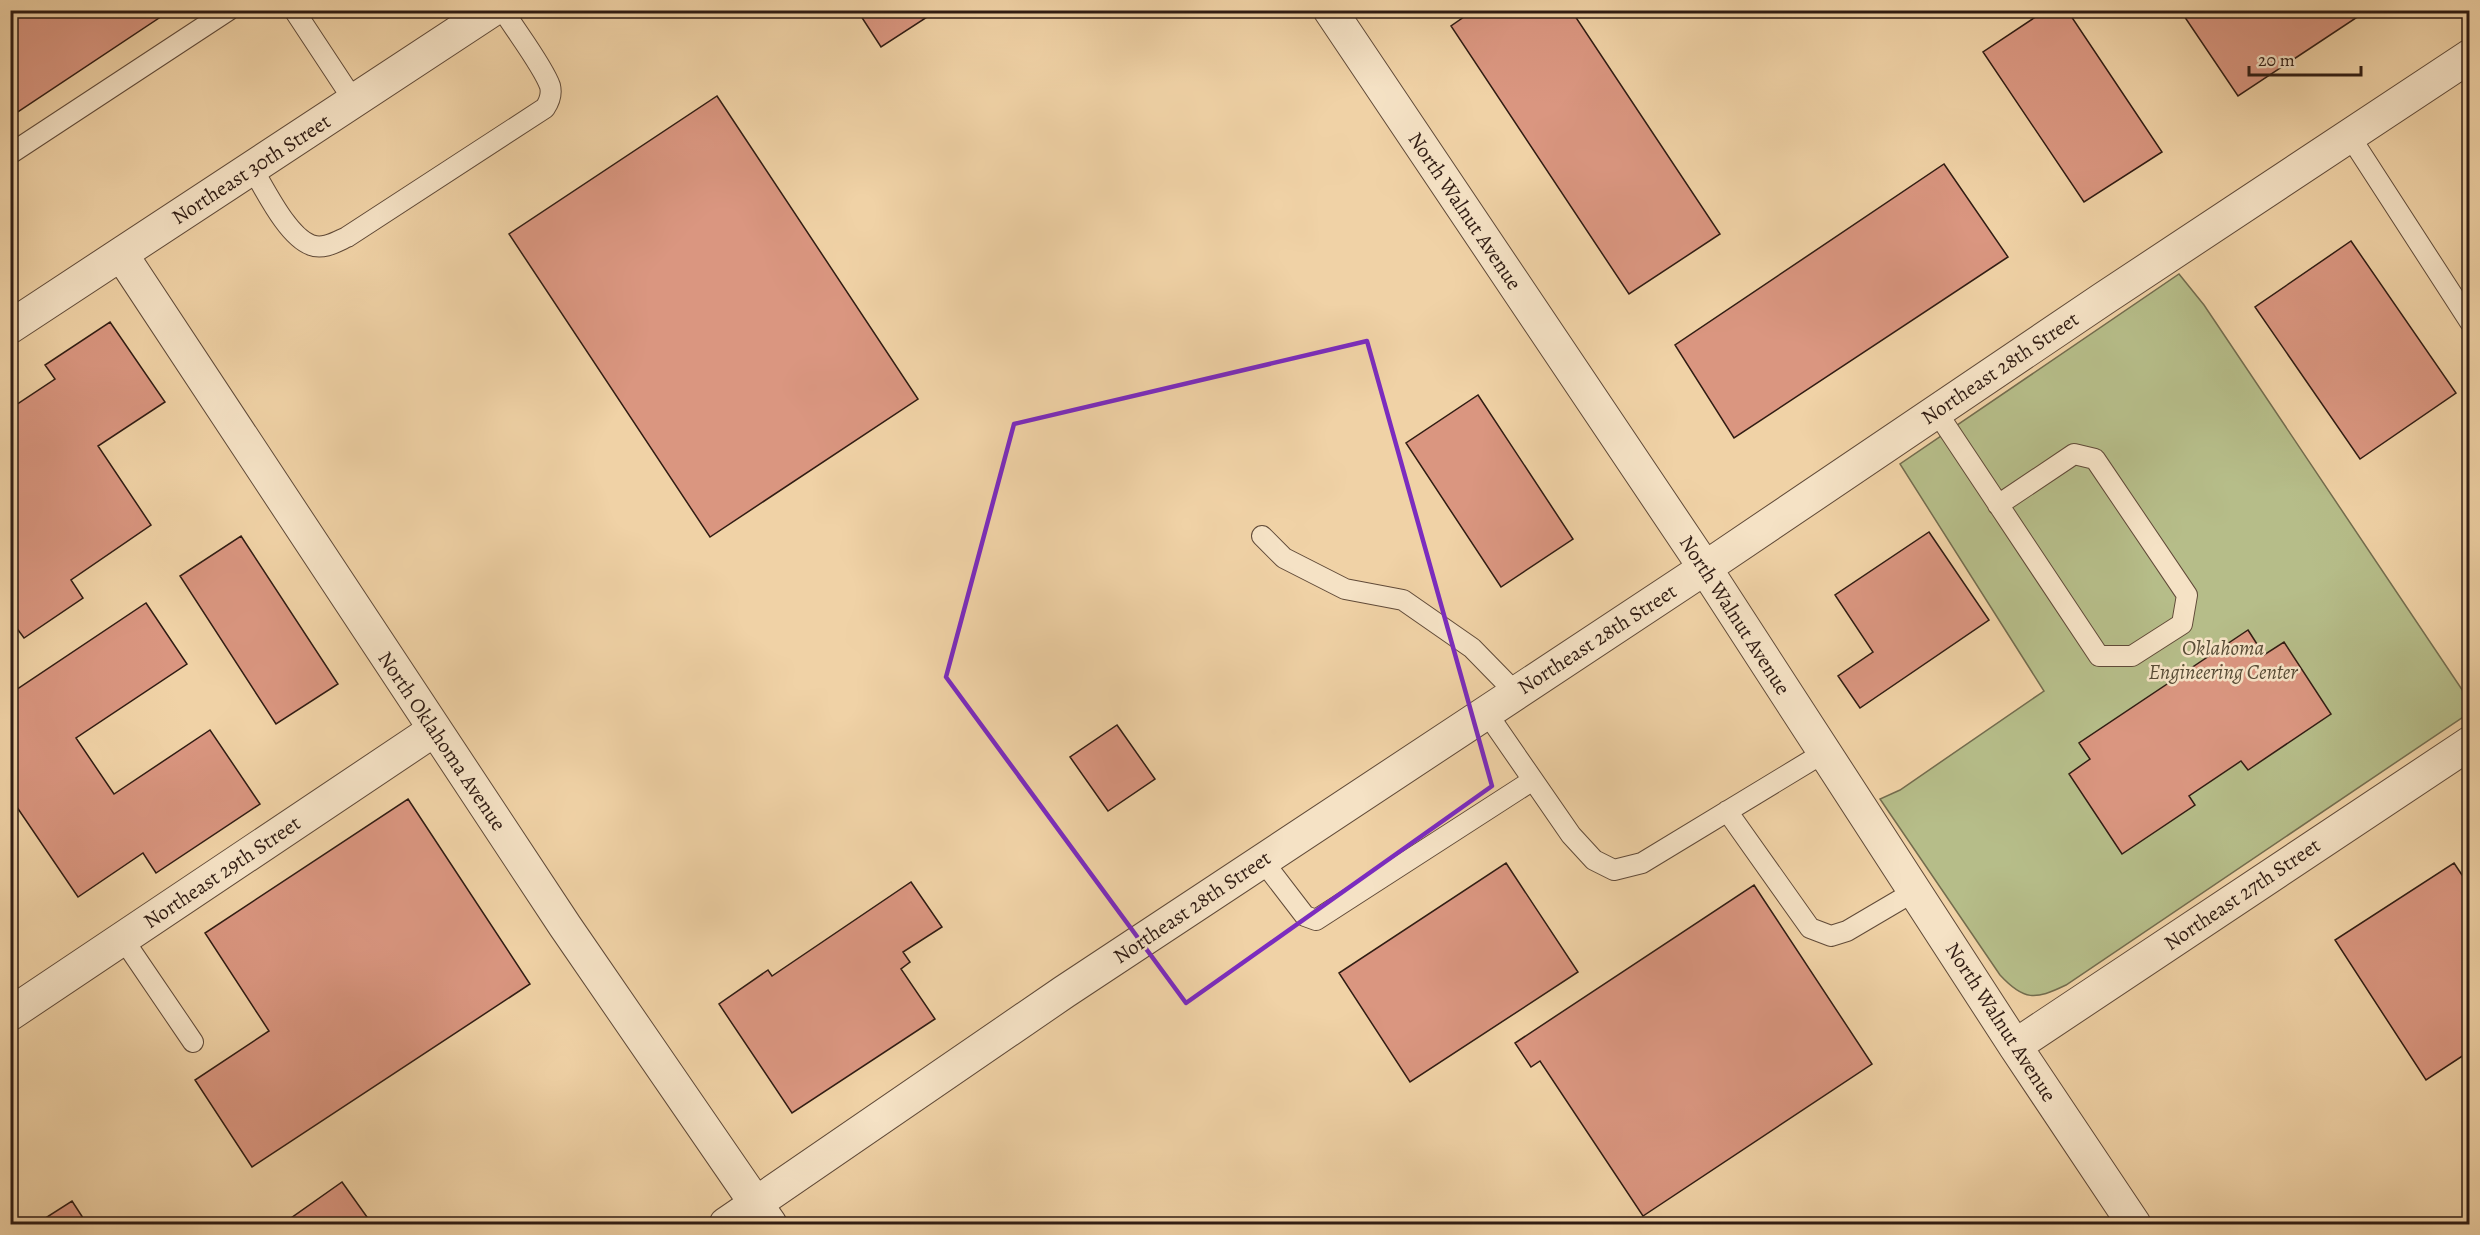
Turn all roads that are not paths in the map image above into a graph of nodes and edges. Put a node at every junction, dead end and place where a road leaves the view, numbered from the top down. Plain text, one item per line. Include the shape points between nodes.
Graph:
1 (229, 10) edge
2 (294, 10) edge
3 (492, 10) edge
4 (503, 10) edge
5 (1330, 10) edge
6 (2469, 56) edge
7 (354, 101) junction
8 (2349, 135) junction
9 (10, 154) edge
10 (252, 168) junction
11 (121, 254) junction
12 (2469, 322) edge
13 (10, 327) edge
14 (1936, 411) junction
15 (1998, 505) junction
16 (1262, 536) dead end
17 (1705, 568) junction
18 (1516, 693) junction
19 (1486, 712) junction
20 (434, 730) junction
21 (2469, 743) edge
22 (1825, 752) junction
23 (1533, 780) junction
24 (1727, 811) junction
25 (1262, 860) junction
26 (1915, 891) junction
27 (123, 939) junction
28 (10, 1014) edge
29 (193, 1042) dead end
30 (2015, 1046) junction
31 (763, 1214) edge
32 (726, 1224) edge
33 (2134, 1224) edge

1 - 9 lane
2 - 7 lane
3 - 7 street, Northeast 30th Street
4 - 10 lane via 550,88 545,108 346,237 328,246 313,246 300,238
5 - 17 street, North Walnut Avenue
6 - 8 street, Northeast 28th Street
7 - 10 street, Northeast 30th Street
8 - 12 lane
8 - 14 street, Northeast 28th Street
10 - 11 street, Northeast 30th Street
11 - 13 street, Northeast 30th Street
11 - 20 street, North Oklahoma Avenue
14 - 15 lane
14 - 17 street, Northeast 28th Street
15 - 15 lane via 2099,656 2132,656 2182,624 2187,595 2095,459 2074,454
16 - 18 lane via 1284,558 1345,589 1403,600 1472,648
17 - 18 street, Northeast 28th Street
17 - 22 street, North Walnut Avenue
18 - 19 street, Northeast 28th Street
19 - 23 lane
19 - 25 street, Northeast 28th Street
20 - 27 street, Northeast 29th Street
20 - 31 street, North Oklahoma Avenue
21 - 30 street, Northeast 27th Street
22 - 24 lane
22 - 26 street, North Walnut Avenue
23 - 24 lane via 1584,851 1614,870 1642,863
23 - 25 lane via 1316,920 1305,916
24 - 26 lane via 1810,928 1831,936 1847,931
25 - 31 street, Northeast 28th Street via 1064,992
26 - 30 street, North Walnut Avenue
27 - 28 street, Northeast 29th Street
27 - 29 lane
30 - 33 street, North Walnut Avenue
31 - 32 street, Northeast 28th Street

